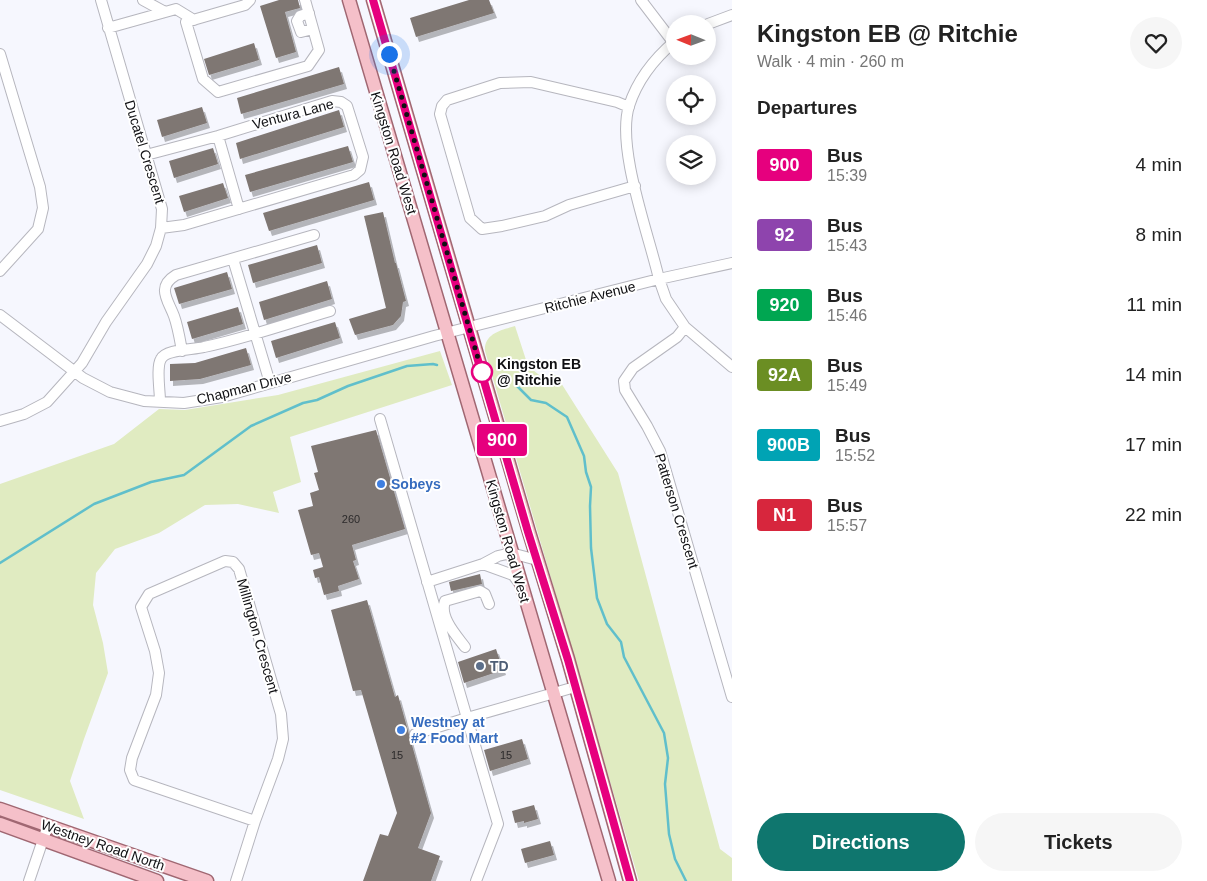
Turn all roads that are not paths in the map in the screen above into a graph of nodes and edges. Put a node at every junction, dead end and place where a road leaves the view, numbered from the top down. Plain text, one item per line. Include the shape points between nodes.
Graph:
1 (101, 0) edge
2 (143, 0) edge
3 (250, 0) edge
4 (305, 0) edge
5 (349, 0) edge
6 (373, 0) edge
7 (641, 0) edge
8 (165, 12) junction
9 (732, 15) edge
10 (194, 20) junction
11 (716, 21) edge
12 (108, 28) junction
13 (666, 32) edge
14 (666, 50) edge
15 (0, 54) edge
16 (629, 107) junction
17 (218, 136) junction
18 (146, 155) junction
19 (635, 186) junction
20 (239, 209) junction
21 (161, 228) junction
22 (314, 234) dead end
23 (233, 259) junction
24 (732, 263) edge
25 (0, 271) edge
26 (659, 279) junction
27 (330, 311) dead end
28 (0, 315) edge
29 (469, 327) junction
30 (685, 327) junction
31 (448, 332) junction
32 (255, 334) junction
33 (182, 351) junction
34 (732, 367) edge
35 (73, 372) junction
36 (270, 383) junction
37 (160, 401) junction
38 (380, 419) dead end
39 (0, 421) edge
40 (511, 553) junction
41 (537, 560) junction
42 (483, 564) junction
43 (427, 582) junction
44 (520, 584) junction
45 (489, 604) dead end
46 (465, 647) dead end
47 (576, 687) junction
48 (553, 694) junction
49 (732, 697) edge
50 (467, 718) junction
51 (415, 734) dead end
52 (0, 809) edge
53 (255, 821) junction
54 (0, 824) edge
55 (48, 825) junction
56 (43, 840) junction
57 (29, 881) edge
58 (157, 881) edge
59 (207, 881) edge
60 (236, 881) edge
61 (476, 881) edge
62 (609, 881) edge
63 (630, 881) edge

1 - 12 street, Ducatel Crescent
2 - 8 street
3 - 10 street
4 - 10 street via 309,13 297,21 299,29 304,32 313,30 320,50 308,66 218,92 203,78 186,22
5 - 31 main road, Kingston Road West
6 - 29 main road, Kingston Road West
7 - 13 street
8 - 10 street via 176,9
8 - 12 street
9 - 11 street
12 - 18 street, Ducatel Crescent
14 - 16 street via 644,73
15 - 25 street via 40,187 43,208 38,229
16 - 19 street via 626,132
16 - 19 street via 531,82 500,83 447,100 440,114 470,218 482,229 545,216 569,205
17 - 18 street, Ventura Lane
17 - 20 street
17 - 20 street, Ventura Lane via 332,101 347,106 360,148 362,164 354,175
18 - 21 street, Ducatel Crescent via 162,209
19 - 26 street
20 - 21 street, Ventura Lane via 184,225
21 - 35 street, Ducatel Crescent via 147,264
22 - 23 street
23 - 32 street
23 - 33 street via 169,279 165,292
24 - 26 street, Ritchie Avenue
26 - 29 street, Ritchie Avenue
26 - 30 street via 666,299
27 - 32 street
28 - 35 street, Chapman Drive
29 - 31 street, Ritchie Avenue
29 - 41 main road, Kingston Road West
30 - 34 street
30 - 49 street, Patterson Crescent via 677,337 633,368 624,381 625,390 660,452
31 - 36 street, Chapman Drive
31 - 40 main road, Kingston Road West
32 - 33 street
32 - 36 street
33 - 37 street via 171,352 161,358
35 - 37 street, Chapman Drive via 110,392 144,401
35 - 39 street, Ducatel Crescent via 47,402 24,414
36 - 37 street, Chapman Drive via 212,399 184,403
38 - 43 street
40 - 41 street
40 - 42 street
40 - 44 main road, Kingston Road West
41 - 47 main road, Kingston Road West
42 - 43 street
42 - 44 street via 512,575
43 - 50 street
44 - 48 main road, Kingston Road West
45 - 46 street via 480,591 445,601 448,625
47 - 48 street
47 - 63 main road, Kingston Road West
48 - 50 street
48 - 62 main road, Kingston Road West
50 - 51 street
50 - 61 street via 498,824
52 - 55 main road, Westney Road North
53 - 53 street, Millington Crescent via 283,739 281,714 239,569 233,562 225,561 149,594 141,607 159,673 156,695 130,770 134,780
53 - 60 street, Millington Crescent
54 - 56 main road, Westney Road North
55 - 56 street
55 - 59 main road, Westney Road North
56 - 57 street
56 - 58 main road, Westney Road North

